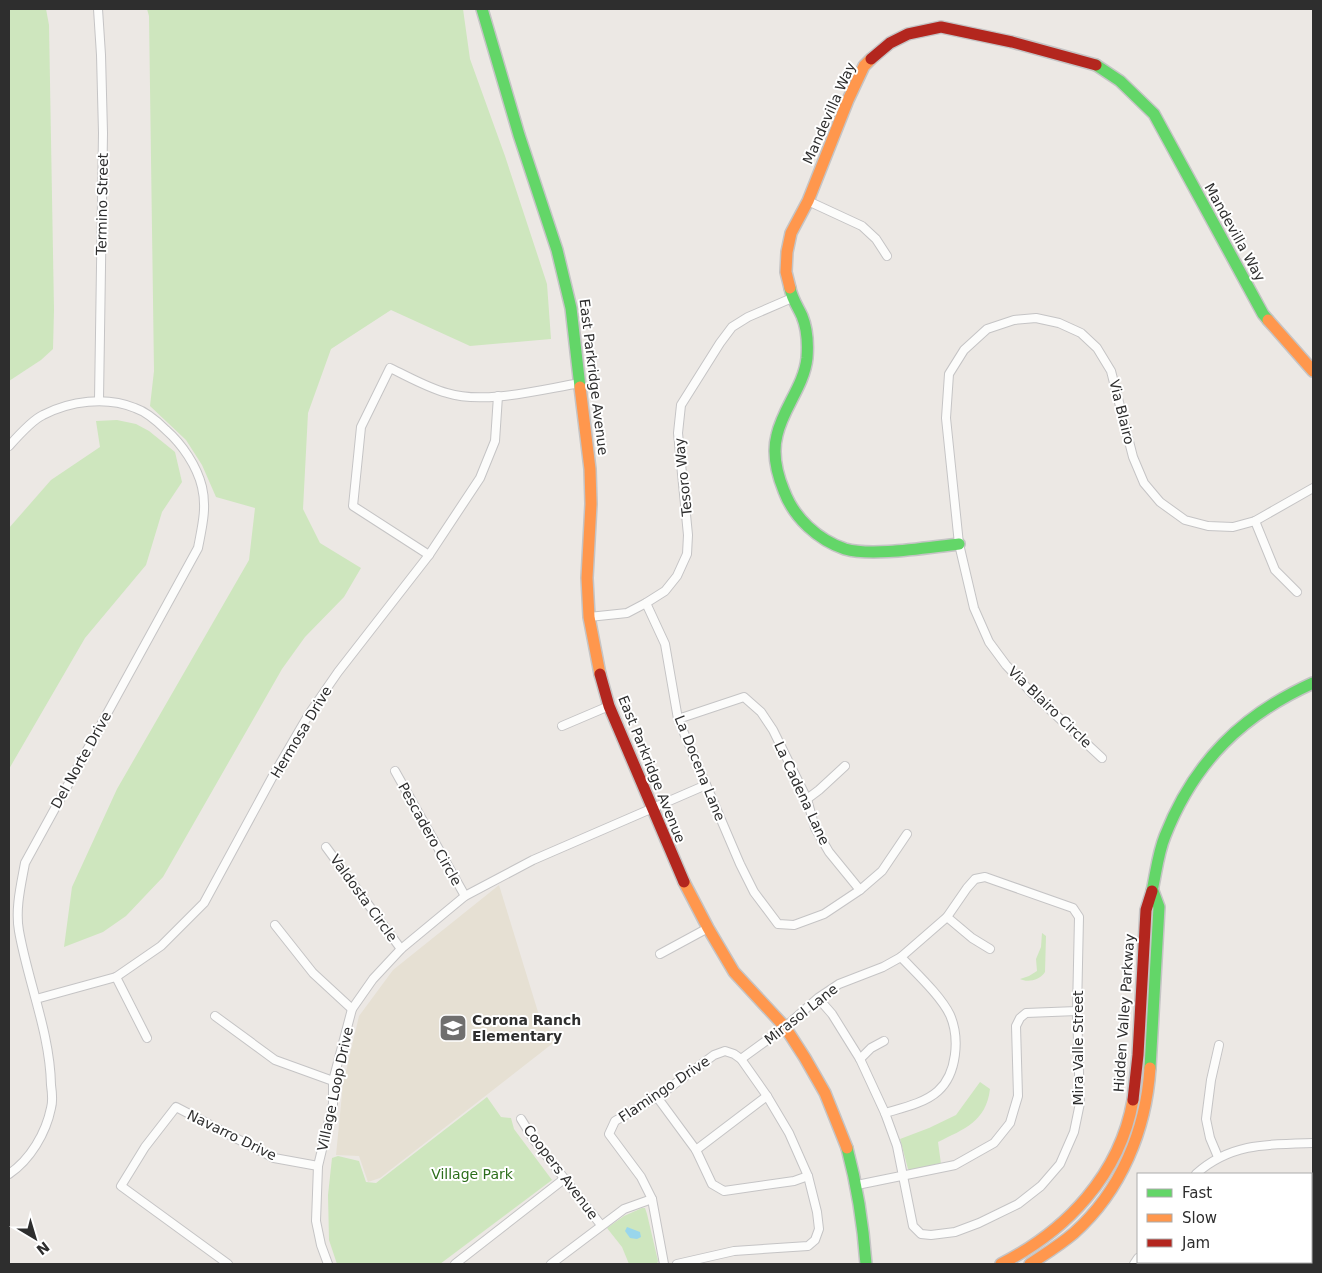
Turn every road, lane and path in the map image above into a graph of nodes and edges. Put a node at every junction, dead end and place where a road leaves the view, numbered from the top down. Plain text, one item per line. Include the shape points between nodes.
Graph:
1 (98, 9) edge
2 (482, 9) edge
3 (808, 201) junction
4 (887, 256) dead end
5 (792, 298) junction
6 (1313, 372) edge
7 (581, 383) junction
8 (498, 396) junction
9 (99, 400) junction
10 (9, 446) edge
11 (1313, 488) edge
12 (1255, 521) junction
13 (959, 544) junction
14 (429, 555) junction
15 (1297, 592) dead end
16 (646, 604) junction
17 (589, 617) junction
18 (1313, 683) edge
19 (609, 706) junction
20 (678, 719) junction
21 (562, 726) dead end
22 (1102, 758) dead end
23 (845, 766) dead end
24 (395, 772) dead end
25 (706, 785) junction
26 (807, 799) junction
27 (652, 809) junction
28 (907, 834) dead end
29 (326, 847) dead end
30 (860, 890) junction
31 (1153, 891) junction
32 (465, 896) junction
33 (9, 905) edge
34 (18, 906) junction
35 (1079, 917) joint
36 (947, 918) junction
37 (275, 925) dead end
38 (708, 928) junction
39 (401, 949) junction
40 (990, 949) dead end
41 (660, 954) dead end
42 (901, 957) junction
43 (116, 977) junction
44 (818, 998) junction
45 (36, 1000) junction
46 (352, 1009) junction
47 (1077, 1011) junction
48 (215, 1016) dead end
49 (785, 1027) junction
50 (147, 1038) dead end
51 (884, 1041) dead end
52 (1219, 1045) dead end
53 (742, 1059) junction
54 (860, 1059) junction
55 (333, 1081) junction
56 (657, 1096) junction
57 (767, 1096) junction
58 (886, 1113) junction
59 (521, 1119) dead end
60 (1313, 1143) edge
61 (696, 1150) junction
62 (1218, 1157) junction
63 (318, 1166) junction
64 (1197, 1173) edge
65 (9, 1174) edge
66 (808, 1176) junction
67 (902, 1176) junction
68 (564, 1179) junction
69 (857, 1185) junction
70 (652, 1199) junction
71 (601, 1225) junction
72 (228, 1264) edge
73 (328, 1264) edge
74 (455, 1264) edge
75 (551, 1264) edge
76 (664, 1264) edge
77 (677, 1264) edge
78 (866, 1264) edge
79 (1002, 1264) edge
80 (1030, 1264) edge

1 - 9 street, Termino Street via 103,133
2 - 7 main road, East Parkridge Avenue via 557,250 571,308
3 - 4 street via 862,226
3 - 5 main road, Mandevilla Way via 791,233 787,252 786,272
3 - 6 main road, Mandevilla Way via 864,66 890,42 908,34 941,27 1012,42 1098,66 1120,81 1154,114 1263,314
5 - 13 main road, Mandevilla Way via 806,332 807,358 799,386 780,423 774,458 779,480 796,514 818,536 846,549 875,552
5 - 16 street, Tesoro Way via 748,317 732,328 681,405 678,433 687,554 666,590
7 - 8 street
7 - 17 main road, East Parkridge Avenue via 590,469
8 - 14 street, Hermosa Drive via 495,441 480,478
8 - 14 street via 467,397 447,393 390,368 362,427 353,506
9 - 10 street via 68,405 41,416
9 - 34 street, Del Norte Drive via 135,408 152,417 178,441 202,486 205,511 198,548 25,863
11 - 12 street, Via Blairo
12 - 13 street, Via Blairo via 1232,527 1208,526 1185,520 1160,502 1144,482 1133,457 1111,371 1097,348 1081,333 1059,323 1036,318 1014,320 988,329 964,350 949,374 946,418
12 - 15 street via 1274,570
13 - 22 street, Via Blairo Circle via 974,608 989,642 1031,692
14 - 43 street, Hermosa Drive via 308,714 204,903 161,946
16 - 17 street, Tesoro Way via 628,612
16 - 20 street, La Docena Lane via 665,644
17 - 19 main road, East Parkridge Avenue
18 - 31 main road, Hidden Valley Parkway via 1298,688 1250,718 1211,754 1176,810 1156,866
19 - 21 street
19 - 27 main road, East Parkridge Avenue
20 - 25 street, La Docena Lane
20 - 26 street, La Cadena Lane via 744,697 761,712 773,730
23 - 26 street
24 - 32 street, Pescadero Circle
25 - 27 street, Village Loop Drive
25 - 30 street, La Docena Lane via 754,892 778,924 794,925 824,914
26 - 30 street, La Cadena Lane via 815,828 829,852
27 - 32 street, Village Loop Drive via 533,860
27 - 38 main road, East Parkridge Avenue
28 - 30 street via 882,871
29 - 39 street, Valdosta Circle
31 - 79 main road, Hidden Valley Parkway via 1146,910 1137,1074 1126,1130 1110,1163 1070,1218 1046,1238
31 - 80 main road, Hidden Valley Parkway via 1159,907 1153,1028 1150,1075 1138,1134 1122,1169 1079,1228
32 - 39 street, Village Loop Drive
33 - 34 street
34 - 45 street, Del Norte Drive via 18,930
35 - 36 street, Mirasol Lane via 1073,908 985,877 975,879
35 - 47 street, Mira Valle Street
36 - 40 street
36 - 42 street, Mirasol Lane
37 - 46 street via 313,973
38 - 41 street
38 - 49 main road, East Parkridge Avenue via 734,972
39 - 46 street, Village Loop Drive via 373,979
42 - 44 street, Mirasol Lane via 839,984
42 - 58 street via 950,1015 956,1051 950,1074 939,1091
43 - 45 street, Hermosa Drive
43 - 50 street
44 - 49 street, Mirasol Lane
44 - 54 street
45 - 65 street, Del Norte Drive via 51,1069 52,1106 32,1151
46 - 55 street, Village Loop Drive
47 - 67 street via 1026,1013 1020,1018 1016,1026 1018,1096 1010,1123 994,1143 955,1165
47 - 67 street, Mira Valle Street via 1080,1102 1074,1132 1060,1164 1040,1186 1018,1204 979,1223 955,1232 931,1235 920,1234 913,1226
48 - 55 street via 275,1060
49 - 53 street, Mirasol Lane
49 - 69 main road, East Parkridge Avenue via 825,1093 845,1140
51 - 54 street
52 - 62 street via 1206,1119
53 - 56 street, Flamingo Drive via 725,1051
53 - 57 street
54 - 58 street
55 - 63 street, Village Loop Drive via 333,1104
56 - 61 street
56 - 70 street, Flamingo Drive via 615,1121 608,1134 641,1177
57 - 61 street
57 - 66 street
58 - 67 street via 897,1146
59 - 68 street, Coopers Avenue
60 - 62 street via 1248,1147
61 - 66 street via 712,1184 724,1192
62 - 64 street
63 - 72 street, Navarro Drive via 274,1158 176,1108 144,1147 121,1186
63 - 73 street, Village Loop Drive via 316,1221
66 - 77 street via 818,1230 815,1240 808,1246 734,1251
67 - 69 street
68 - 71 street, Coopers Avenue
68 - 74 street
69 - 78 main road, East Parkridge Avenue
70 - 71 street via 624,1209
70 - 76 street
71 - 75 street

